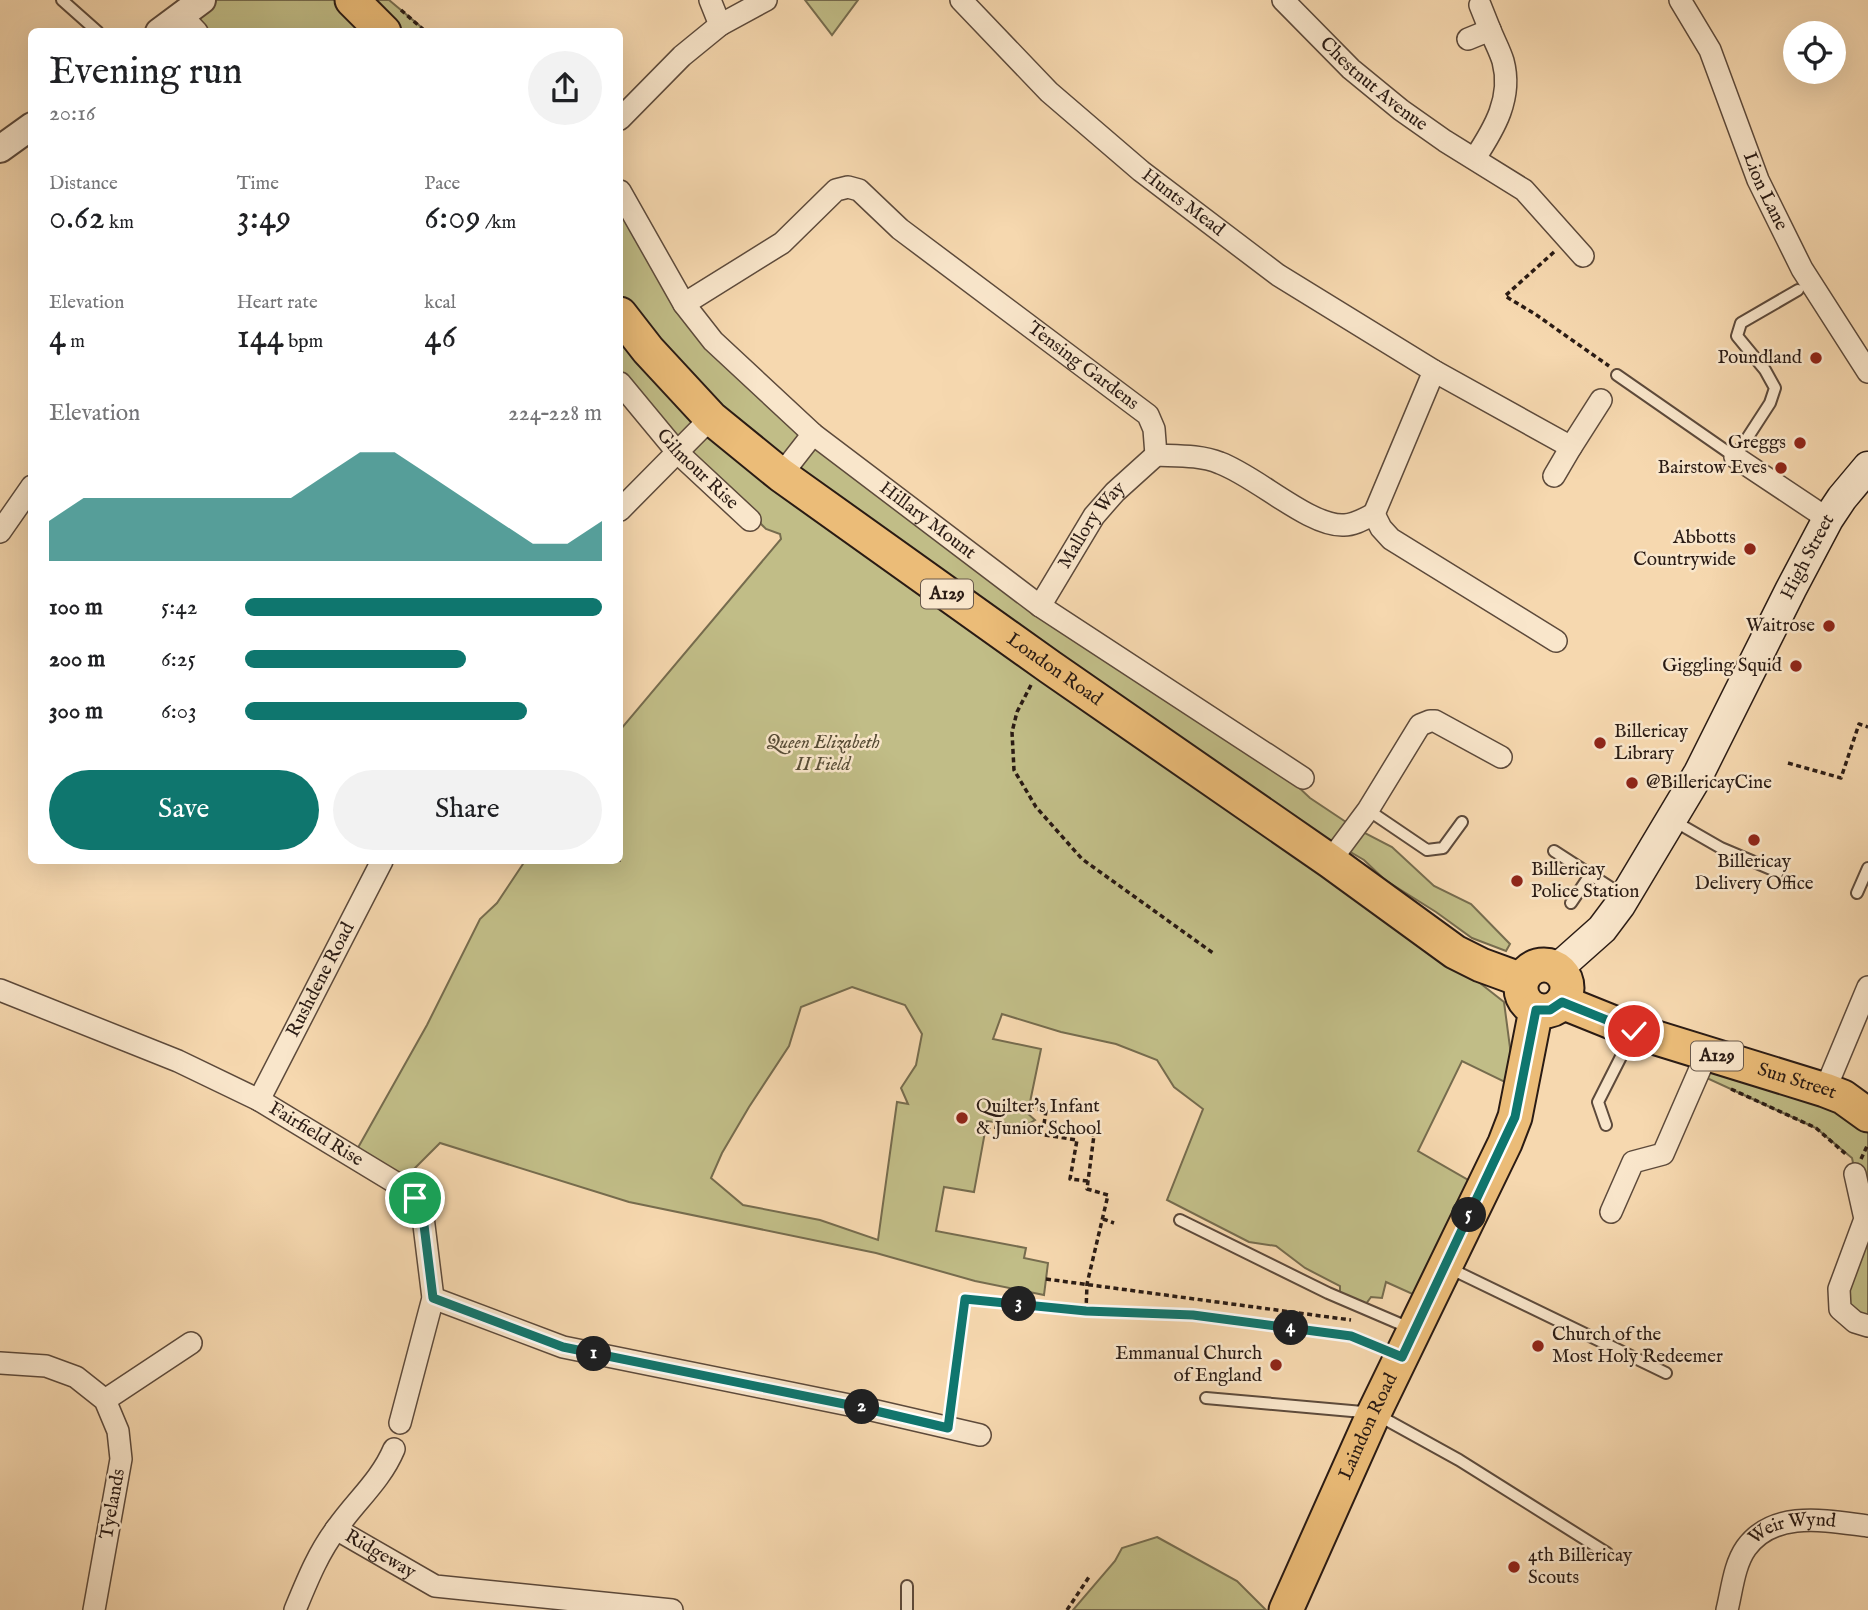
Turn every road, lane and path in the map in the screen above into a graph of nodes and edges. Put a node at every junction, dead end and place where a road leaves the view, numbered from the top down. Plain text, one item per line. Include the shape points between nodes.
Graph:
1 (62, 0) edge
2 (352, 0) edge
3 (710, 0) edge
4 (766, 0) edge
5 (961, 0) edge
6 (1283, 0) edge
7 (1680, 0) edge
8 (1480, 5) dead end
9 (194, 15) edge
10 (391, 20) edge
11 (720, 25) junction
12 (94, 28) edge
13 (167, 28) edge
14 (414, 28) edge
15 (1490, 30) junction
16 (1468, 39) dead end
17 (623, 116) edge
18 (28, 129) edge
19 (0, 149) edge
20 (1475, 158) junction
21 (623, 196) edge
22 (1568, 238) junction
23 (1583, 256) dead end
24 (1798, 290) dead end
25 (684, 304) junction
26 (623, 318) edge
27 (1434, 371) junction
28 (1868, 372) edge
29 (1617, 375) joint
30 (623, 387) edge
31 (1601, 400) dead end
32 (711, 418) junction
33 (813, 434) junction
34 (1571, 447) junction
35 (678, 453) junction
36 (1156, 455) junction
37 (1735, 457) junction
38 (1868, 467) edge
39 (781, 475) junction
40 (1555, 476) dead end
41 (28, 491) edge
42 (16, 507) junction
43 (623, 507) edge
44 (1374, 514) junction
45 (28, 518) edge
46 (1828, 519) junction
47 (750, 520) dead end
48 (0, 532) edge
49 (1040, 606) junction
50 (1556, 641) dead end
51 (1050, 667) junction
52 (1868, 727) edge
53 (1501, 757) dead end
54 (1788, 763) dead end
55 (1303, 778) dead end
56 (1368, 810) junction
57 (1671, 820) junction
58 (1462, 822) dead end
59 (1554, 852) dead end
60 (1330, 861) junction
61 (380, 864) edge
62 (1868, 868) edge
63 (1778, 872) dead end
64 (1590, 875) junction
65 (1857, 893) dead end
66 (1624, 897) junction
67 (1571, 904) dead end
68 (1213, 953) dead end
69 (1557, 970) junction
70 (1522, 979) junction
71 (1868, 987) edge
72 (0, 990) edge
73 (1549, 1006) junction
74 (1634, 1031) junction
75 (1702, 1063) junction
76 (1825, 1090) junction
77 (259, 1100) junction
78 (1029, 1107) dead end
79 (1868, 1115) edge
80 (1606, 1125) dead end
81 (986, 1126) dead end
82 (1855, 1174) joint
83 (1088, 1181) junction
84 (1611, 1212) dead end
85 (1102, 1219) junction
86 (1180, 1220) dead end
87 (1114, 1223) dead end
88 (1444, 1265) junction
89 (1046, 1279) dead end
90 (1087, 1284) junction
91 (433, 1298) junction
92 (1086, 1311) junction
93 (1358, 1321) dead end
94 (1868, 1326) edge
95 (191, 1343) dead end
96 (1408, 1344) junction
97 (0, 1363) edge
98 (1665, 1373) dead end
99 (1206, 1398) dead end
100 (105, 1400) junction
101 (1374, 1413) junction
102 (400, 1423) dead end
103 (948, 1428) junction
104 (980, 1435) dead end
105 (394, 1449) dead end
106 (1868, 1526) edge
107 (336, 1529) junction
108 (1607, 1553) dead end
109 (1090, 1577) dead end
110 (907, 1586) dead end
111 (602, 1606) edge
112 (94, 1610) edge
113 (295, 1610) edge
114 (672, 1610) edge
115 (907, 1610) edge
116 (1068, 1610) edge
117 (1286, 1610) edge
118 (1727, 1610) edge

1 - 12 lane
2 - 10 main road
3 - 11 street
4 - 11 street
5 - 27 street, Hunts Mead via 1049,92 1141,171 1278,275
6 - 20 street, Chestnut Avenue via 1351,69 1445,141
7 - 28 street, Lion Lane via 1710,50 1758,180 1805,274
8 - 15 street
9 - 13 street
10 - 14 path
11 - 17 street via 673,64
15 - 16 street
15 - 20 street via 1504,62 1505,94 1498,124
18 - 19 street
20 - 22 street, Chestnut Avenue via 1524,190
21 - 25 street, Hillary Mount
22 - 23 street, Chestnut Avenue
22 - 29 path via 1504,296
24 - 37 lane via 1741,323 1737,336 1775,388
25 - 33 street, Hillary Mount via 713,341
25 - 36 street, Tensing Gardens via 782,243 836,190 859,190 920,244 1138,405 1154,429
26 - 32 main road, London Road / A129
27 - 34 street, Hunts Mead
27 - 44 street
29 - 37 lane
30 - 35 street, Gilmour Rise
31 - 34 street
32 - 35 street
32 - 39 main road, London Road / A129
33 - 39 street
33 - 49 street, Hillary Mount
34 - 40 street
35 - 43 street
35 - 47 street, Gilmour Rise
36 - 44 street via 1218,462 1329,524 1345,525
36 - 49 street, Mallory Way via 1094,516
37 - 46 street
38 - 46 main road, High Street
39 - 51 main road, London Road / A129
41 - 42 street
42 - 45 street
42 - 48 street
44 - 50 street via 1391,539
46 - 57 main road, High Street
49 - 55 street, Hillary Mount
51 - 60 main road, London Road / A129
51 - 68 path via 1033,681 1017,712 1012,732 1014,770 1036,807 1082,859
52 - 54 path via 1859,724 1841,778
53 - 56 street via 1430,721 1420,725
56 - 58 lane via 1427,850 1443,848
56 - 60 street
57 - 63 lane
57 - 66 main road, High Street
59 - 64 lane
60 - 70 main road, London Road / A129 via 1455,952
61 - 77 street, Rushdene Road
62 - 65 lane
64 - 66 lane
64 - 67 lane
66 - 69 main road, High Street via 1602,929
69 - 70 main road via 1537,966
69 - 73 main road via 1566,992
70 - 73 main road via 1524,1001
71 - 76 street
72 - 77 street, Fairfield Rise via 167,1056
73 - 74 main road, Sun Street / A129
73 - 88 main road, Laindon Road via 1515,1117
74 - 75 main road, Sun Street / A129
74 - 80 lane via 1599,1098
75 - 76 main road, Sun Street / A129
75 - 82 path via 1816,1128 1852,1158
75 - 84 street via 1664,1154 1633,1162
76 - 79 main road, Sun Street / A129
77 - 91 street, Fairfield Rise via 415,1198 423,1217
78 - 83 path via 1046,1111 1044,1124 1094,1135
81 - 83 path via 1077,1140 1070,1179
82 - 94 street via 1865,1219 1839,1289 1840,1309
83 - 85 path via 1087,1189 1108,1195
85 - 87 path
85 - 90 path
86 - 96 lane via 1328,1293
88 - 96 main road, Laindon Road
88 - 98 lane
89 - 90 path
90 - 92 path
90 - 93 path
91 - 102 street, Fairfield Rise
91 - 103 street via 563,1347
92 - 96 path via 1193,1315
92 - 103 path via 965,1299
95 - 100 street
96 - 101 main road, Laindon Road
97 - 100 street, Tyelands via 46,1366 76,1377
99 - 101 lane
100 - 112 street, Tyelands via 118,1431 121,1459
101 - 108 lane
101 - 117 main road, Laindon Road
103 - 104 street
105 - 107 street via 380,1476
106 - 118 street, Weir Wynd via 1808,1520 1778,1523 1746,1547
107 - 111 street, Ridgeway via 435,1586
107 - 113 street via 313,1566
109 - 116 path
110 - 115 lane
111 - 114 street, Ridgeway

